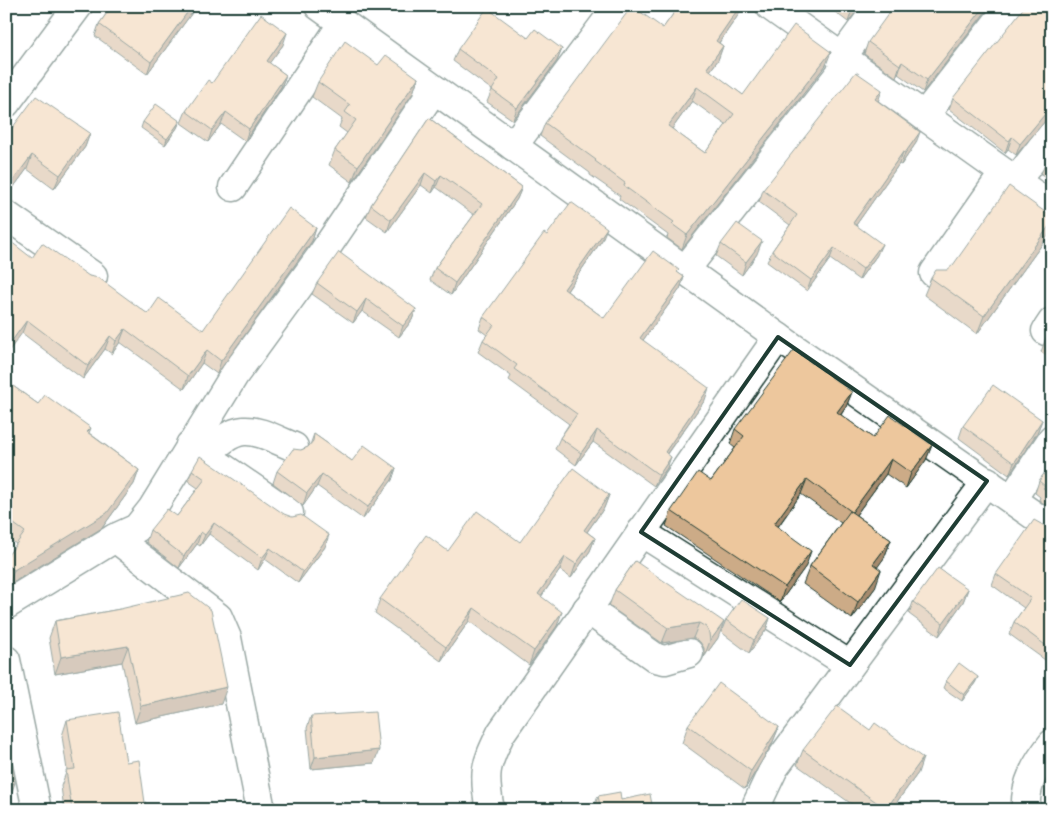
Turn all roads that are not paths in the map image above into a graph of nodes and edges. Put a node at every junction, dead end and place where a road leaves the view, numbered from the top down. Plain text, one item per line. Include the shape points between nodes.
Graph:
1 (78, 6) edge
2 (320, 6) edge
3 (618, 6) edge
4 (770, 6) edge
5 (879, 6) edge
6 (1010, 6) edge
7 (343, 24) junction
8 (845, 60) junction
9 (434, 89) junction
10 (6, 103) edge
11 (924, 116) junction
12 (1052, 134) edge
13 (514, 146) junction
14 (1010, 177) junction
15 (233, 187) dead end
16 (1052, 206) edge
17 (6, 216) edge
18 (685, 270) junction
19 (934, 273) edge
20 (93, 276) edge
21 (778, 338) junction
22 (1052, 438) edge
23 (294, 447) edge
24 (197, 450) junction
25 (987, 481) junction
26 (1012, 500) junction
27 (289, 513) dead end
28 (1052, 528) edge
29 (641, 532) junction
30 (115, 538) junction
31 (6, 605) edge
32 (587, 609) junction
33 (689, 654) dead end
34 (6, 660) edge
35 (850, 665) junction
36 (1052, 744) edge
37 (37, 810) edge
38 (261, 810) edge
39 (490, 810) edge
40 (758, 810) edge
41 (1026, 810) edge

1 - 10 street
2 - 7 street
3 - 13 street
4 - 8 street
5 - 8 street
6 - 11 street
7 - 9 street
7 - 15 street
8 - 11 street
8 - 18 street
9 - 13 street
9 - 24 street via 318,260 235,374
11 - 14 street
12 - 14 street
13 - 18 street
14 - 16 street
14 - 19 street
17 - 20 street
18 - 21 street
21 - 25 street
21 - 29 street
22 - 26 street
23 - 24 street via 256,431 237,432
24 - 27 street
24 - 30 street via 137,528
25 - 26 street
25 - 35 street
26 - 28 street
29 - 32 street
29 - 35 street
30 - 31 street
30 - 38 street via 218,617 227,638
32 - 33 street via 656,658 665,660
32 - 39 street via 500,733 486,763
34 - 37 street
35 - 40 street via 815,726 774,768 757,804
36 - 41 street via 1036,765 1025,798

